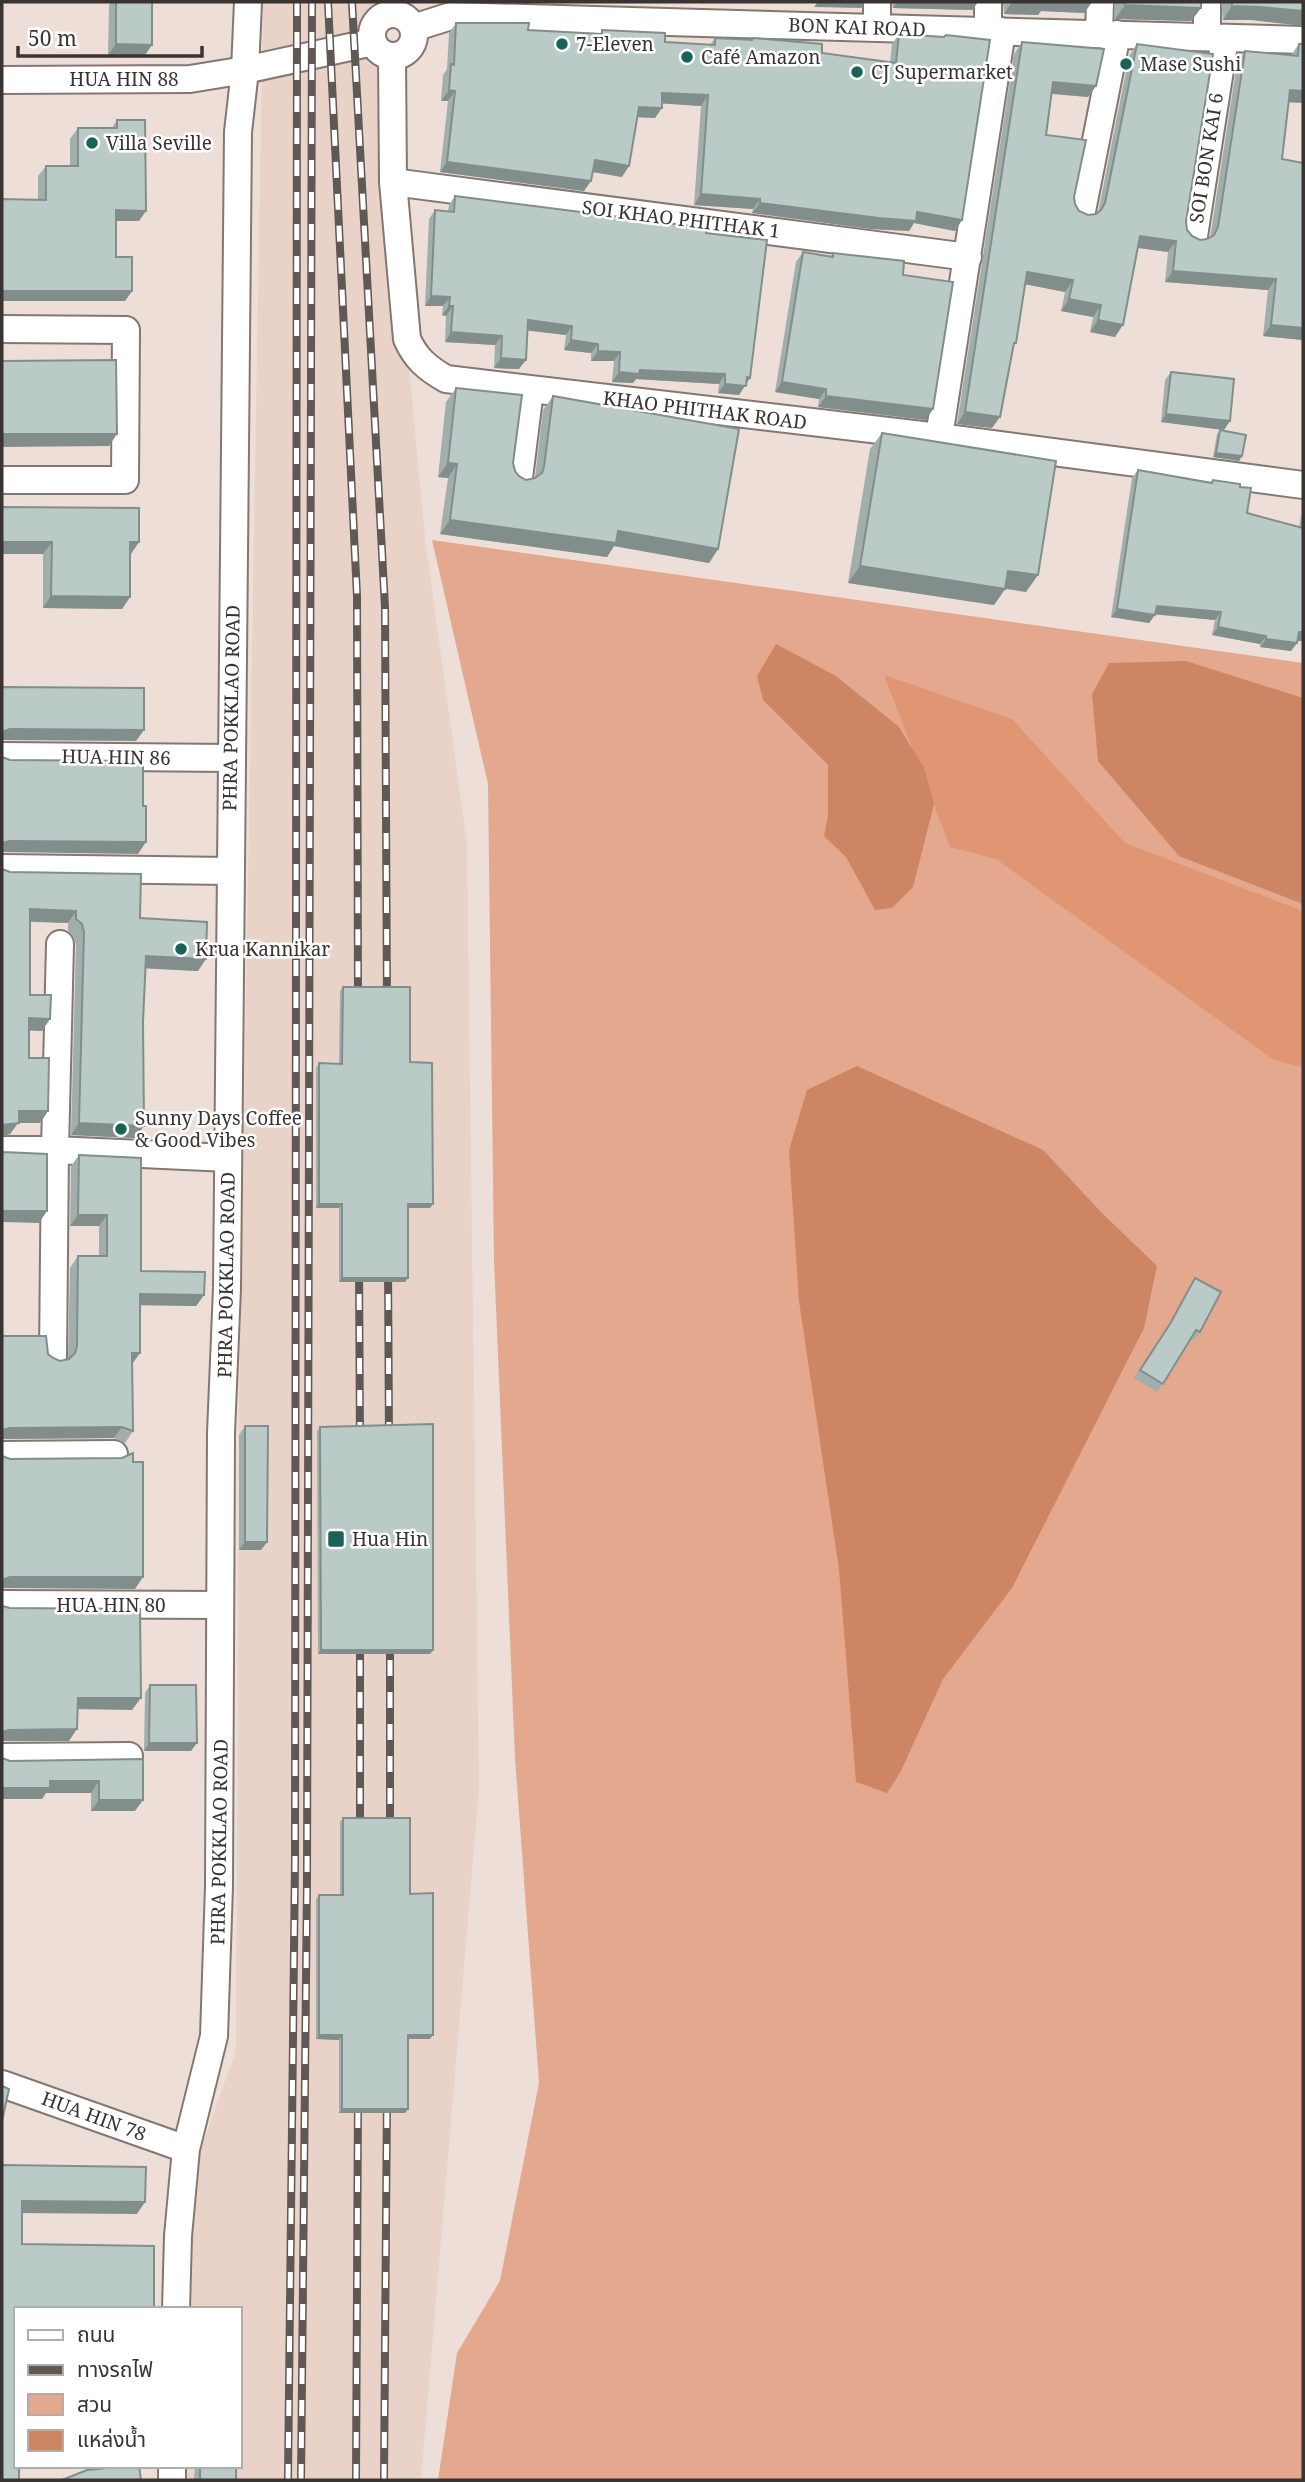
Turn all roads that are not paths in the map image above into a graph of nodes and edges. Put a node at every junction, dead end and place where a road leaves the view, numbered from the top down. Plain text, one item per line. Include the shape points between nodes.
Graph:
1 (248, 2) edge
2 (988, 2) edge
3 (1100, 2) edge
4 (1207, 2) edge
5 (408, 15) edge
6 (877, 15) edge
7 (995, 31) junction
8 (1108, 34) junction
9 (1216, 37) junction
10 (1303, 40) edge
11 (382, 49) junction
12 (245, 70) junction
13 (2, 80) edge
14 (393, 182) junction
15 (1082, 211) edge
16 (1194, 236) edge
17 (968, 257) junction
18 (2, 329) edge
19 (530, 390) junction
20 (939, 438) junction
21 (519, 478) edge
22 (2, 480) edge
23 (1303, 485) edge
24 (2, 756) edge
25 (231, 758) junction
26 (2, 868) edge
27 (230, 871) junction
28 (60, 944) dead end
29 (2, 1150) edge
30 (55, 1150) junction
31 (229, 1158) junction
32 (53, 1357) edge
33 (2, 1454) edge
34 (114, 1454) dead end
35 (2, 1604) edge
36 (219, 1605) junction
37 (129, 1756) edge
38 (2, 1757) edge
39 (2, 2084) edge
40 (186, 2149) junction
41 (176, 2307) edge

1 - 12 street, PHRA POKKLAO ROAD
2 - 7 street
3 - 8 street
4 - 9 street, SOI BON KAI 6
5 - 6 street, BON KAI ROAD
5 - 11 street via 382,16 374,24
5 - 11 street via 414,39 409,50
6 - 7 street, BON KAI ROAD
7 - 8 street, BON KAI ROAD
7 - 17 street
8 - 9 street, BON KAI ROAD
8 - 15 street
9 - 10 street, BON KAI ROAD
9 - 16 street, SOI BON KAI 6
11 - 12 street, HUA HIN 88
11 - 14 street, KHAO PHITHAK ROAD
12 - 13 street, HUA HIN 88 via 190,79
12 - 25 street, PHRA POKKLAO ROAD via 238,132
14 - 17 street, SOI KHAO PHITHAK 1
14 - 19 street, KHAO PHITHAK ROAD via 407,339 412,351 425,367 446,379
17 - 20 street
18 - 22 street via 126,330 125,480
19 - 20 street, KHAO PHITHAK ROAD
19 - 21 street
20 - 23 street, KHAO PHITHAK ROAD
24 - 25 street, HUA HIN 86
25 - 27 street, PHRA POKKLAO ROAD
26 - 27 street
27 - 31 street, PHRA POKKLAO ROAD
28 - 30 street
29 - 30 street
30 - 31 street
30 - 32 street
31 - 36 street, PHRA POKKLAO ROAD
33 - 34 street
35 - 36 street, HUA HIN 80
36 - 40 street, PHRA POKKLAO ROAD via 214,2036
37 - 38 street
39 - 40 street, HUA HIN 78
40 - 41 street, PHRA POKKLAO ROAD

